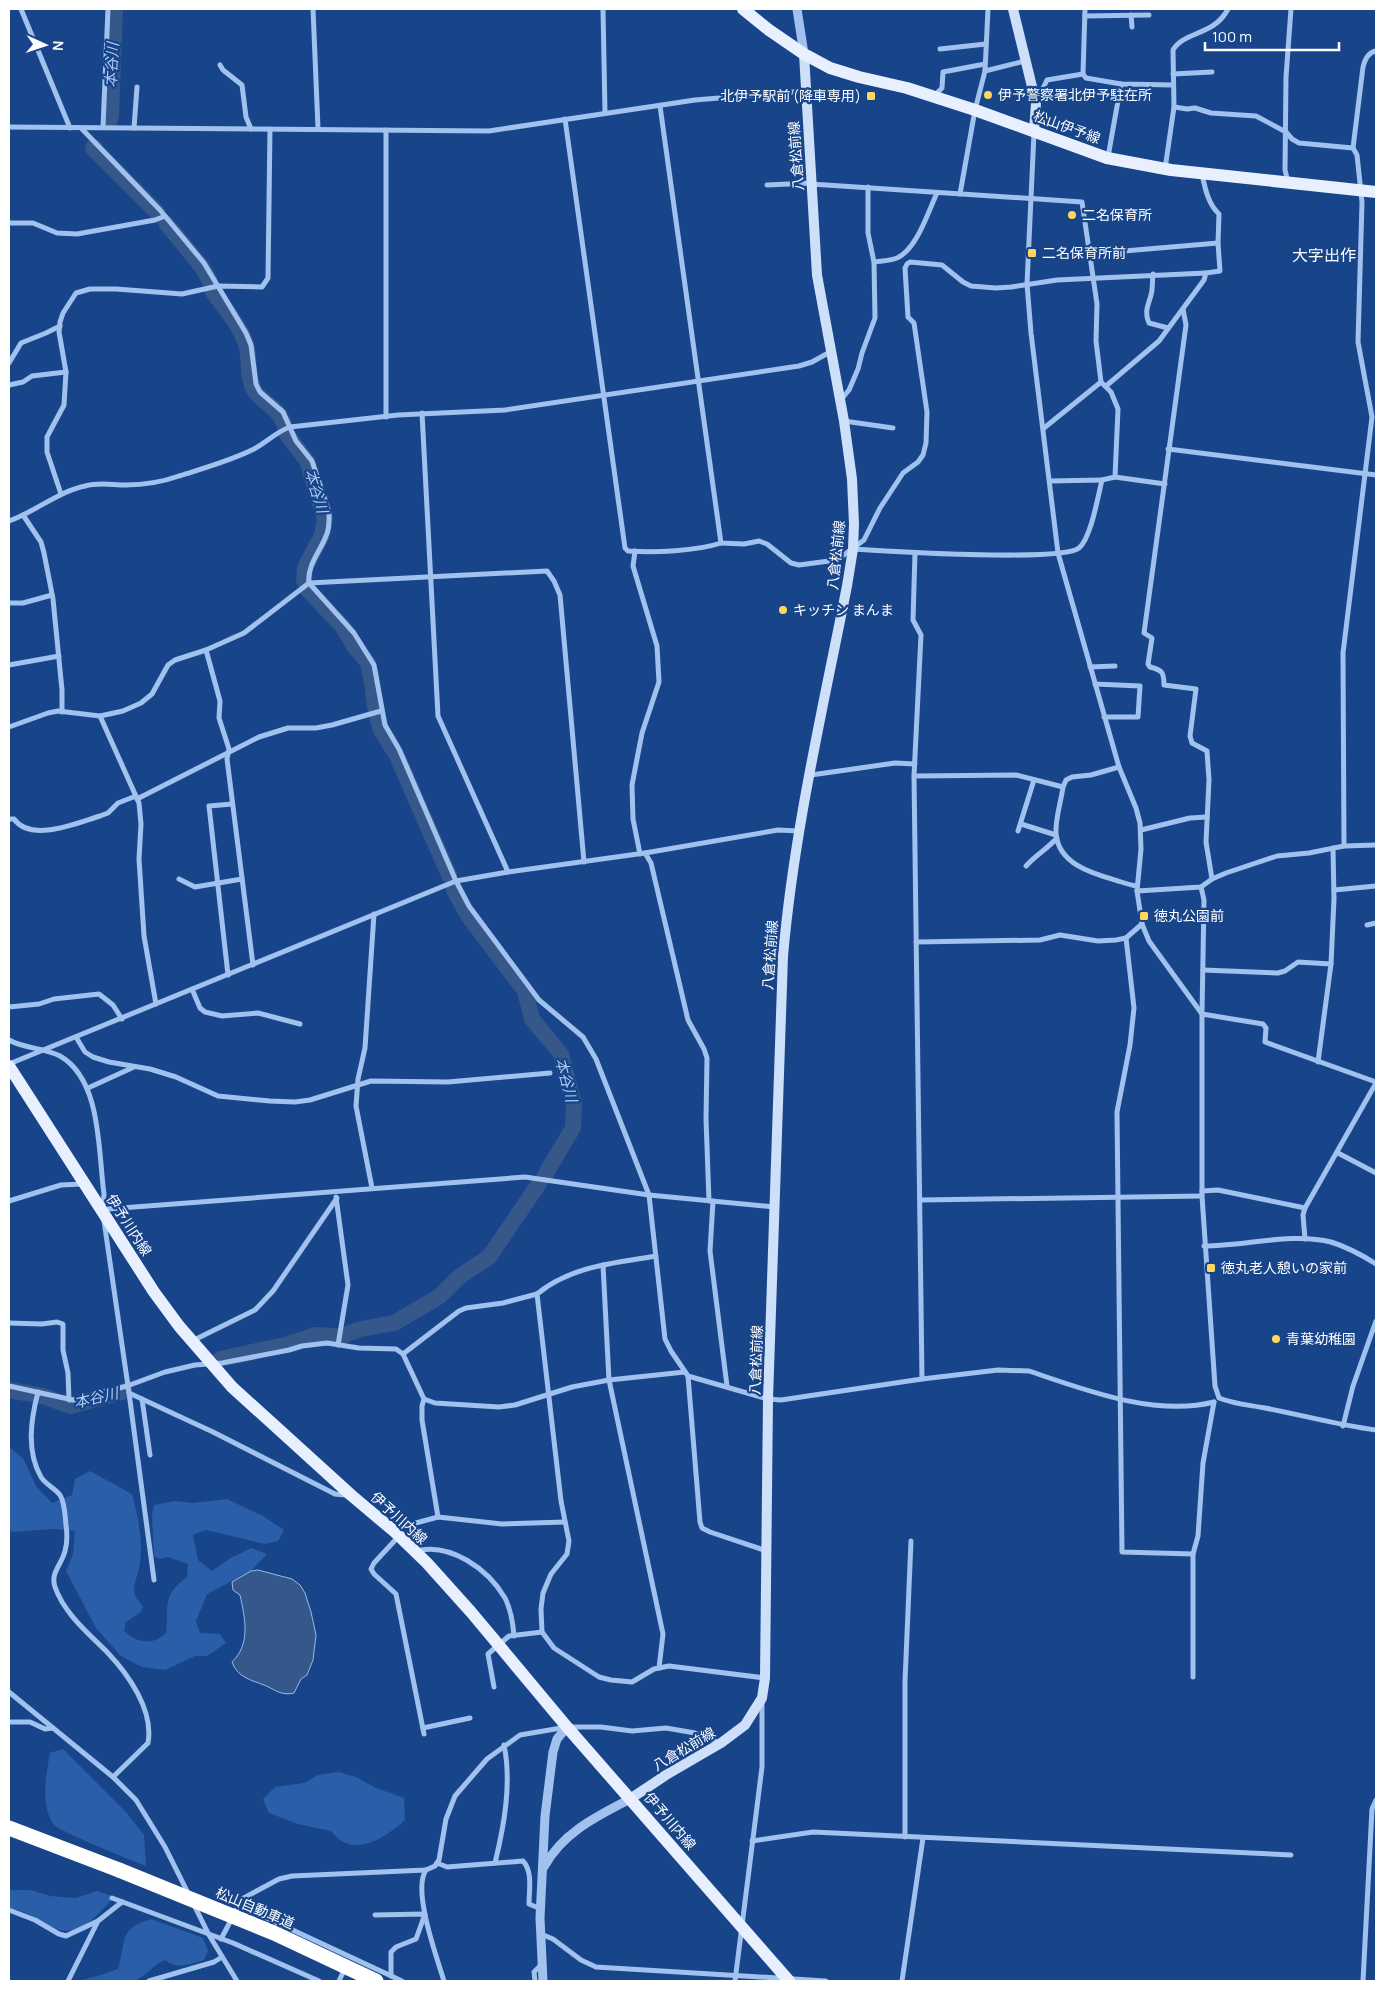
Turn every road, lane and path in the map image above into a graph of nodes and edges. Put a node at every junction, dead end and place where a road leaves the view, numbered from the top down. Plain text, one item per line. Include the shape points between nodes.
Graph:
1 (21, 9) edge
2 (108, 9) edge
3 (312, 9) edge
4 (603, 9) edge
5 (743, 9) edge
6 (797, 9) edge
7 (988, 9) edge
8 (1013, 9) edge
9 (1085, 9) edge
10 (1228, 9) edge
11 (1291, 9) edge
12 (1131, 15) junction
13 (1149, 15) dead end
14 (1085, 16) junction
15 (1132, 27) dead end
16 (986, 44) junction
17 (940, 49) dead end
18 (1376, 51) edge
19 (804, 54) junction
20 (1026, 61) junction
21 (985, 64) junction
22 (220, 65) dead end
23 (985, 71) junction
24 (1212, 72) dead end
25 (1083, 74) junction
26 (1173, 74) junction
27 (1121, 84) junction
28 (1172, 85) junction
29 (137, 87) dead end
30 (805, 91) junction
31 (938, 98) junction
32 (1036, 103) junction
33 (660, 106) junction
34 (1174, 107) junction
35 (975, 110) junction
36 (605, 113) junction
37 (565, 119) junction
38 (9, 127) edge
39 (103, 127) junction
40 (70, 128) junction
41 (81, 128) junction
42 (134, 128) junction
43 (318, 128) junction
44 (251, 129) junction
45 (270, 129) junction
46 (386, 130) junction
47 (1034, 131) junction
48 (1286, 132) junction
49 (1353, 148) junction
50 (1108, 158) junction
51 (1166, 169) junction
52 (1202, 173) junction
53 (1288, 182) junction
54 (811, 183) junction
55 (767, 185) dead end
56 (868, 187) junction
57 (1360, 190) junction
58 (1376, 192) edge
59 (937, 193) junction
60 (960, 194) junction
61 (1030, 199) junction
62 (165, 216) junction
63 (9, 223) edge
64 (1218, 244) junction
65 (1089, 254) junction
66 (896, 258) junction
67 (874, 262) junction
68 (907, 264) junction
69 (1206, 273) junction
70 (1153, 274) junction
71 (1092, 279) junction
72 (1027, 284) junction
73 (218, 286) junction
74 (1183, 309) junction
75 (60, 326) junction
76 (1168, 328) junction
77 (830, 352) junction
78 (9, 362) edge
79 (66, 372) junction
80 (698, 381) junction
81 (1101, 382) junction
82 (9, 385) edge
83 (1106, 386) junction
84 (604, 394) junction
85 (840, 401) junction
86 (422, 413) junction
87 (386, 416) junction
88 (844, 421) junction
89 (290, 427) junction
90 (893, 428) dead end
91 (1044, 428) junction
92 (1168, 449) junction
93 (1366, 474) junction
94 (1376, 476) edge
95 (1116, 477) junction
96 (1102, 480) junction
97 (1050, 481) junction
98 (1165, 484) junction
99 (61, 494) junction
100 (23, 515) junction
101 (9, 521) edge
102 (721, 543) junction
103 (853, 549) junction
104 (635, 551) junction
105 (915, 553) junction
106 (1058, 553) junction
107 (430, 576) junction
108 (309, 583) junction
109 (52, 594) junction
110 (9, 603) edge
111 (206, 650) junction
112 (59, 656) junction
113 (9, 665) edge
114 (1115, 666) dead end
115 (1090, 667) junction
116 (1094, 684) junction
117 (381, 711) junction
118 (62, 712) junction
119 (100, 716) junction
120 (1104, 717) junction
121 (9, 727) edge
122 (228, 754) junction
123 (915, 764) junction
124 (1119, 767) junction
125 (811, 775) junction
126 (914, 776) junction
127 (1034, 780) junction
128 (1063, 787) junction
129 (137, 797) junction
130 (232, 804) junction
131 (1208, 817) junction
132 (9, 819) edge
133 (1021, 824) junction
134 (1141, 830) junction
135 (799, 831) junction
136 (1018, 831) dead end
137 (1057, 836) junction
138 (1376, 845) edge
139 (1344, 846) junction
140 (1333, 848) junction
141 (642, 854) junction
142 (584, 862) junction
143 (1026, 866) dead end
144 (508, 872) junction
145 (179, 878) dead end
146 (1212, 878) junction
147 (242, 880) junction
148 (456, 881) junction
149 (218, 884) junction
150 (1376, 886) edge
151 (1201, 887) junction
152 (1136, 888) junction
153 (1334, 890) junction
154 (374, 914) junction
155 (1376, 923) edge
156 (1142, 924) junction
157 (1367, 925) dead end
158 (1126, 938) junction
159 (916, 942) junction
160 (1331, 964) junction
161 (253, 965) junction
162 (1203, 970) junction
163 (228, 975) junction
164 (192, 989) junction
165 (156, 1004) junction
166 (9, 1007) edge
167 (1202, 1014) junction
168 (122, 1019) junction
169 (300, 1024) dead end
170 (76, 1037) junction
171 (9, 1040) edge
172 (45, 1049) junction
173 (1318, 1062) junction
174 (9, 1065) edge
175 (134, 1067) junction
176 (550, 1073) dead end
177 (1376, 1082) edge
178 (357, 1086) junction
179 (88, 1088) junction
180 (1338, 1153) junction
181 (1376, 1174) edge
182 (85, 1184) junction
183 (372, 1188) junction
184 (336, 1191) junction
185 (1202, 1193) junction
186 (649, 1195) junction
187 (336, 1198) junction
188 (1117, 1198) junction
189 (921, 1200) junction
190 (711, 1201) junction
191 (9, 1202) edge
192 (776, 1207) junction
193 (1305, 1208) junction
194 (103, 1214) junction
195 (1304, 1239) junction
196 (1204, 1246) junction
197 (656, 1256) junction
198 (1376, 1264) edge
199 (603, 1265) junction
200 (537, 1294) junction
201 (1376, 1321) edge
202 (9, 1323) edge
203 (192, 1342) junction
204 (338, 1344) junction
205 (403, 1354) junction
206 (211, 1364) junction
207 (686, 1374) junction
208 (922, 1379) junction
209 (609, 1380) junction
210 (9, 1386) edge
211 (127, 1386) junction
212 (727, 1386) junction
213 (38, 1392) junction
214 (129, 1393) junction
215 (548, 1394) junction
216 (1219, 1398) junction
217 (142, 1399) junction
218 (424, 1399) junction
219 (768, 1399) junction
220 (1119, 1399) junction
221 (69, 1400) junction
222 (1214, 1402) junction
223 (1343, 1426) junction
224 (1376, 1430) edge
225 (150, 1455) dead end
226 (351, 1495) junction
227 (438, 1517) junction
228 (565, 1522) junction
229 (397, 1534) junction
230 (911, 1541) dead end
231 (415, 1551) junction
232 (767, 1551) junction
233 (1193, 1554) junction
234 (154, 1580) dead end
235 (542, 1632) junction
236 (514, 1636) junction
237 (498, 1645) junction
238 (659, 1668) junction
239 (1193, 1677) dead end
240 (765, 1678) junction
241 (494, 1687) dead end
242 (9, 1692) edge
243 (762, 1698) junction
244 (470, 1718) dead end
245 (9, 1722) edge
246 (566, 1727) junction
247 (53, 1728) junction
248 (423, 1728) junction
249 (424, 1734) dead end
250 (720, 1743) junction
251 (504, 1745) junction
252 (113, 1777) junction
253 (630, 1799) junction
254 (1376, 1800) edge
255 (9, 1828) edge
256 (905, 1837) junction
257 (923, 1838) junction
258 (752, 1841) junction
259 (1291, 1855) dead end
260 (436, 1863) junction
261 (495, 1863) junction
262 (543, 1869) junction
263 (426, 1870) junction
264 (112, 1898) dead end
265 (122, 1902) junction
266 (239, 1905) junction
267 (541, 1909) junction
268 (9, 1910) edge
269 (425, 1914) junction
270 (375, 1915) dead end
271 (98, 1921) junction
272 (741, 1927) junction
273 (540, 1934) junction
274 (208, 1935) junction
275 (221, 1939) junction
276 (222, 1957) junction
277 (350, 1957) junction
278 (541, 1965) junction
279 (391, 1976) junction
280 (735, 1978) edge
281 (788, 1980) edge
282 (68, 1981) edge
283 (149, 1981) edge
284 (237, 1981) edge
285 (319, 1981) edge
286 (339, 1981) edge
287 (376, 1981) edge
288 (402, 1981) edge
289 (444, 1981) edge
290 (535, 1981) edge
291 (543, 1981) edge
292 (826, 1981) edge
293 (902, 1981) edge
294 (1363, 1981) edge

1 - 40 street
2 - 39 street
3 - 43 street
4 - 36 street
5 - 19 main road, 松山伊予線
6 - 19 street
7 - 16 street
8 - 20 main road
9 - 14 street
10 - 26 street via 1215,26 1175,45
11 - 48 street
12 - 13 street
12 - 14 street
12 - 15 street
14 - 25 street
16 - 17 street
16 - 21 street
18 - 49 street via 1371,52 1363,66
19 - 30 main road, 八倉松前線
19 - 31 main road, 松山伊予線 via 830,68
20 - 23 street
20 - 32 main road
21 - 23 street
21 - 31 street via 943,72
22 - 44 street via 242,85
23 - 35 street
24 - 26 street
25 - 27 street via 1086,78
25 - 32 street via 1047,80
26 - 28 street
27 - 28 street
27 - 50 street
28 - 34 street
29 - 42 street
30 - 33 street
30 - 54 main road, 八倉松前線
31 - 35 main road, 松山伊予線
32 - 47 main road
33 - 36 street
33 - 80 street
34 - 48 street via 1256,116
34 - 51 street
35 - 47 main road, 松山伊予線
35 - 60 street
36 - 37 street
37 - 46 street via 489,131
37 - 84 street
38 - 40 street
39 - 41 street
39 - 42 street
40 - 41 street
41 - 62 street
42 - 44 street
43 - 45 street
43 - 46 street
44 - 45 street
45 - 73 street via 268,278 262,287
46 - 87 street
47 - 50 main road, 松山伊予線
47 - 61 street
48 - 49 street via 1299,142
48 - 53 street via 1285,170
49 - 57 street via 1357,155
50 - 51 main road, 松山伊予線
51 - 52 main road, 松山伊予線
52 - 53 main road, 松山伊予線
52 - 64 street via 1205,189 1219,214
53 - 57 main road, 松山伊予線
54 - 55 street
54 - 56 street
54 - 77 main road, 八倉松前線 via 816,275
56 - 59 street
56 - 67 street via 868,233
57 - 58 main road, 松山伊予線
57 - 93 street via 1358,342 1372,417
59 - 60 street
59 - 66 street via 915,240
60 - 61 street
61 - 65 street via 1082,202
61 - 72 street
62 - 63 street via 77,234 57,232 33,223
62 - 73 street via 204,262
64 - 65 street
64 - 69 street via 1220,271
65 - 71 street
66 - 67 street
66 - 68 street
67 - 85 street via 875,318 855,376
68 - 72 street via 942,265 971,286 1003,288
68 - 103 street via 908,317 914,322 926,405 926,443 923,455 903,473 864,540
69 - 70 street
69 - 74 street
70 - 71 street
70 - 76 street via 1146,317 1149,323
71 - 72 street
71 - 81 street via 1097,304 1096,341
72 - 91 street
73 - 75 street via 182,294 82,290 70,299
73 - 89 street via 251,344 260,392 279,407
74 - 76 street
74 - 92 street via 1186,325
75 - 78 street via 21,343
75 - 79 street
76 - 83 street via 1159,341
77 - 80 street via 799,366
77 - 85 main road, 八倉松前線
79 - 82 street via 32,376 24,382
79 - 99 street via 64,405 47,437 47,452
80 - 84 street
80 - 102 street
81 - 83 street
81 - 91 street
83 - 95 street via 1118,409
84 - 86 street via 505,410
84 - 104 street via 625,548
85 - 88 main road, 八倉松前線
86 - 87 street
86 - 107 street
87 - 89 street
88 - 90 street
88 - 103 main road, 八倉松前線 via 852,479
89 - 99 street via 238,456 158,482 124,486 92,484
89 - 108 street via 296,441 312,461 329,512 327,535 310,569
91 - 97 street
92 - 93 street
92 - 98 street
93 - 94 street
93 - 139 street via 1343,653
95 - 96 street
95 - 98 street
96 - 97 street
96 - 106 street via 1093,518 1083,542 1079,548
97 - 106 street
98 - 131 street via 1144,633 1152,638 1148,664 1163,673 1164,685 1196,689 1190,736 1192,743 1207,751
99 - 100 street
100 - 101 street
100 - 109 street via 41,542
102 - 103 street via 759,541 799,565 829,562
102 - 104 street via 700,549
103 - 105 street
103 - 125 main road, 八倉松前線
104 - 141 street via 633,566 657,646 659,682 642,733 632,785 633,819
105 - 106 street
105 - 123 street via 913,620 921,635
106 - 115 street
107 - 108 street
107 - 142 street via 547,570 554,581 560,595
107 - 144 street via 438,716
108 - 111 street via 244,633
108 - 117 street via 367,652 376,674
109 - 110 street via 23,603
109 - 112 street
111 - 119 street via 168,665 147,699 123,711
111 - 122 street via 220,701 219,718
112 - 113 street
112 - 118 street
114 - 115 street
115 - 116 street
116 - 120 street
116 - 120 street via 1140,686 1138,718
117 - 122 street via 332,725 273,732
117 - 148 street
118 - 119 street
118 - 121 street via 48,713
119 - 129 street
120 - 124 street
122 - 129 street
122 - 130 street
123 - 125 street via 895,763
123 - 126 street
124 - 128 street via 1072,777
124 - 134 street via 1136,808
125 - 135 main road, 八倉松前線
126 - 127 street via 1016,775
126 - 159 street
127 - 128 street
127 - 133 street
128 - 137 street
129 - 132 street via 118,803 100,816 40,831 25,829 14,819
129 - 165 street via 141,811 139,859 144,936
130 - 147 street
130 - 149 street via 209,806
131 - 134 street
131 - 146 street via 1206,842
133 - 136 street
133 - 137 street
134 - 152 street
135 - 141 street via 778,830
135 - 192 main road, 八倉松前線 via 783,956
137 - 143 street
137 - 152 street via 1064,852 1078,866
138 - 139 street
139 - 140 street
140 - 146 street via 1277,856
140 - 153 street
141 - 142 street
141 - 190 street via 651,864 688,1020 707,1058 706,1127
142 - 144 street
144 - 148 street
145 - 149 street via 195,887
146 - 151 street
147 - 149 street
147 - 161 street
148 - 154 street
148 - 186 street via 469,906 539,1000 582,1037 590,1048
149 - 163 street
150 - 153 street
151 - 152 street
151 - 162 street via 1204,900
152 - 156 street
153 - 160 street
154 - 161 street
154 - 178 street via 365,1048
155 - 157 street
156 - 158 street
156 - 167 street via 1149,941
158 - 159 street via 1098,941 1060,935 1040,940
158 - 188 street via 1134,1008 1117,1112
159 - 189 street
160 - 162 street via 1298,962 1278,973
160 - 173 street
161 - 163 street
162 - 167 street
163 - 164 street
164 - 165 street
164 - 169 street via 204,1012 222,1016 258,1013
165 - 168 street
166 - 168 street via 99,994
167 - 173 street via 1263,1024 1266,1028 1265,1042
167 - 185 street
168 - 170 street
170 - 172 street
170 - 175 street via 85,1052 93,1057
171 - 172 street
172 - 174 street
172 - 179 street via 72,1065
173 - 177 street
174 - 182 main road, 伊予川内線
175 - 178 street via 176,1077 218,1096 270,1102 310,1100
175 - 179 street
176 - 178 street via 448,1082 371,1081
177 - 180 street
178 - 183 street via 356,1106
179 - 194 street via 104,1194
180 - 181 street
180 - 193 street
182 - 191 street via 61,1185
182 - 194 main road, 伊予川内線
183 - 184 street
183 - 186 street via 525,1177
184 - 187 street
184 - 194 street via 108,1210
185 - 188 street
185 - 193 street via 1218,1190
185 - 196 street
186 - 190 street
186 - 197 street
187 - 203 street via 278,1283 255,1310
187 - 204 street via 348,1285
188 - 189 street
188 - 220 street
189 - 208 street
190 - 192 street
190 - 212 street via 710,1251
192 - 219 main road, 八倉松前線
193 - 195 street
194 - 203 main road, 伊予川内線 via 154,1292
194 - 211 street
195 - 196 street
195 - 198 street via 1332,1243 1358,1252
196 - 216 street via 1215,1386
197 - 199 street
197 - 207 street via 665,1339
199 - 200 street via 562,1276
199 - 209 street
200 - 205 street via 503,1304 459,1311
200 - 215 street
201 - 223 street
202 - 221 street via 63,1324
203 - 206 main road, 伊予川内線
204 - 205 street via 396,1349
204 - 206 street via 315,1343
205 - 218 street
206 - 211 street via 165,1372
206 - 226 main road, 伊予川内線 via 252,1408
207 - 209 street
207 - 212 street
207 - 232 street via 702,1528
208 - 219 street via 822,1395
208 - 220 street via 1013,1369
209 - 215 street
209 - 238 street via 663,1634
210 - 213 street
211 - 214 street
211 - 221 street
212 - 219 street
213 - 221 street
213 - 252 street via 32,1415 31,1443 35,1464 42,1478 59,1494 67,1527 66,1551 54,1574 54,1586 84,1630 106,1651 131,1683 146,1715 148,1743
214 - 217 street
214 - 234 street
215 - 218 street via 500,1407 435,1404
215 - 228 street
216 - 222 street
216 - 223 street
217 - 225 street
217 - 226 street via 335,1494
218 - 227 street via 422,1420
219 - 232 main road, 八倉松前線
220 - 222 street via 1166,1406
220 - 233 street via 1122,1552
222 - 233 street via 1203,1463 1198,1536
223 - 224 street
226 - 229 main road, 伊予川内線
227 - 228 street via 502,1524
227 - 229 street via 405,1526
228 - 235 street via 569,1548 551,1574 543,1593
229 - 231 main road, 伊予川内線
229 - 248 street via 371,1569 396,1594
230 - 256 street via 905,1681
231 - 236 street via 426,1549 453,1553 473,1565 498,1587 505,1599 512,1617
231 - 237 main road, 伊予川内線
232 - 240 main road, 八倉松前線
233 - 239 street
235 - 236 street
235 - 238 street via 554,1648 599,1677 632,1682
236 - 237 street
237 - 241 street via 488,1654
237 - 246 main road, 伊予川内線
238 - 240 street via 669,1666
240 - 243 main road, 八倉松前線
242 - 247 street
243 - 250 main road, 八倉松前線 via 745,1725
243 - 258 street via 762,1767
244 - 248 street
245 - 247 street via 30,1722 45,1729
246 - 250 street via 632,1731 666,1728 695,1733
246 - 251 street via 520,1735
246 - 253 main road, 伊予川内線
246 - 262 street via 553,1752
247 - 252 street
248 - 249 street
250 - 253 main road, 八倉松前線
251 - 260 street via 474,1771 455,1796
251 - 261 street via 508,1768 506,1804
252 - 274 street via 145,1813 175,1865
253 - 262 street via 570,1834
253 - 272 main road, 伊予川内線
254 - 294 street via 1372,1809
255 - 287 highway, 松山自動車道, bridge via 274,1933
256 - 257 street
256 - 258 street via 813,1832
257 - 259 street
257 - 293 street
258 - 272 street
260 - 261 street via 447,1867
260 - 263 street
261 - 267 street via 523,1861 528,1866 529,1904
262 - 267 street
263 - 266 street via 292,1876 249,1894 240,1900
263 - 269 street via 421,1884
264 - 265 street
265 - 271 street
265 - 274 street
266 - 275 street
266 - 277 street
267 - 273 street
268 - 271 street via 66,1936
269 - 270 street
269 - 279 street via 416,1939 396,1946 391,1952
269 - 289 street
271 - 282 street
272 - 280 street
272 - 281 main road, 伊予川内線
273 - 278 street
273 - 280 street via 596,1967
274 - 275 street
274 - 276 street
275 - 285 street
276 - 283 street
276 - 284 street
277 - 279 street
277 - 286 street
278 - 290 street via 534,1972
278 - 291 street
279 - 288 street
280 - 281 street
281 - 292 street

